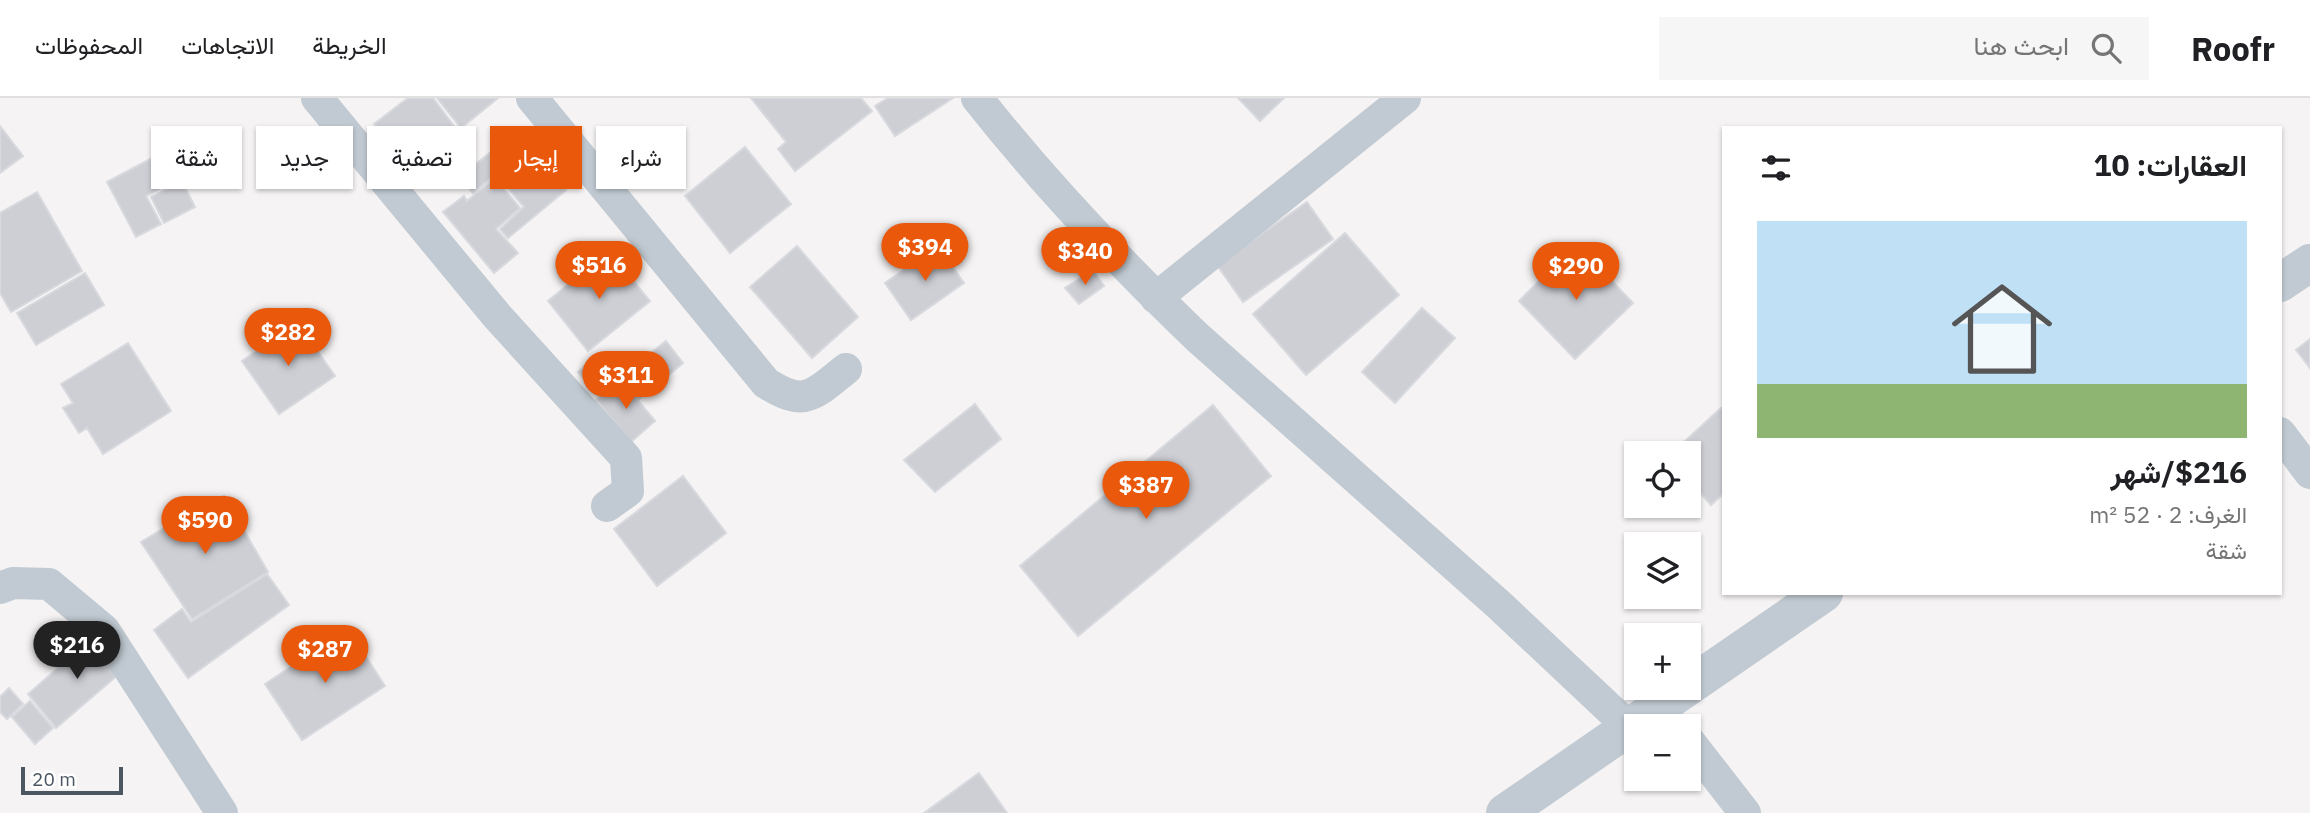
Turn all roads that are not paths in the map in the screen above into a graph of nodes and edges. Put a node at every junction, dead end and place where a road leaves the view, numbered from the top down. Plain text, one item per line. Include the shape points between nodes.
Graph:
1 (317, 98) edge
2 (531, 98) edge
3 (977, 98) edge
4 (1405, 98) edge
5 (2310, 263) edge
6 (2282, 282) edge
7 (1156, 298) junction
8 (846, 369) dead end
9 (2282, 436) edge
10 (2310, 473) edge
11 (607, 506) dead end
12 (0, 587) edge
13 (1821, 595) edge
14 (1678, 701) edge
15 (1654, 714) edge
16 (1624, 722) edge
17 (1624, 730) edge
18 (1701, 756) edge
19 (222, 813) edge
20 (1505, 813) edge
21 (1745, 813) edge

1 - 11 street via 498,316 626,458 628,491
2 - 8 street via 765,383 784,395 813,395
3 - 7 street via 1048,183
4 - 7 street
5 - 6 street
7 - 16 street
9 - 10 street
12 - 19 street via 49,584 104,630
13 - 14 street
14 - 15 street
17 - 20 street
18 - 21 street

